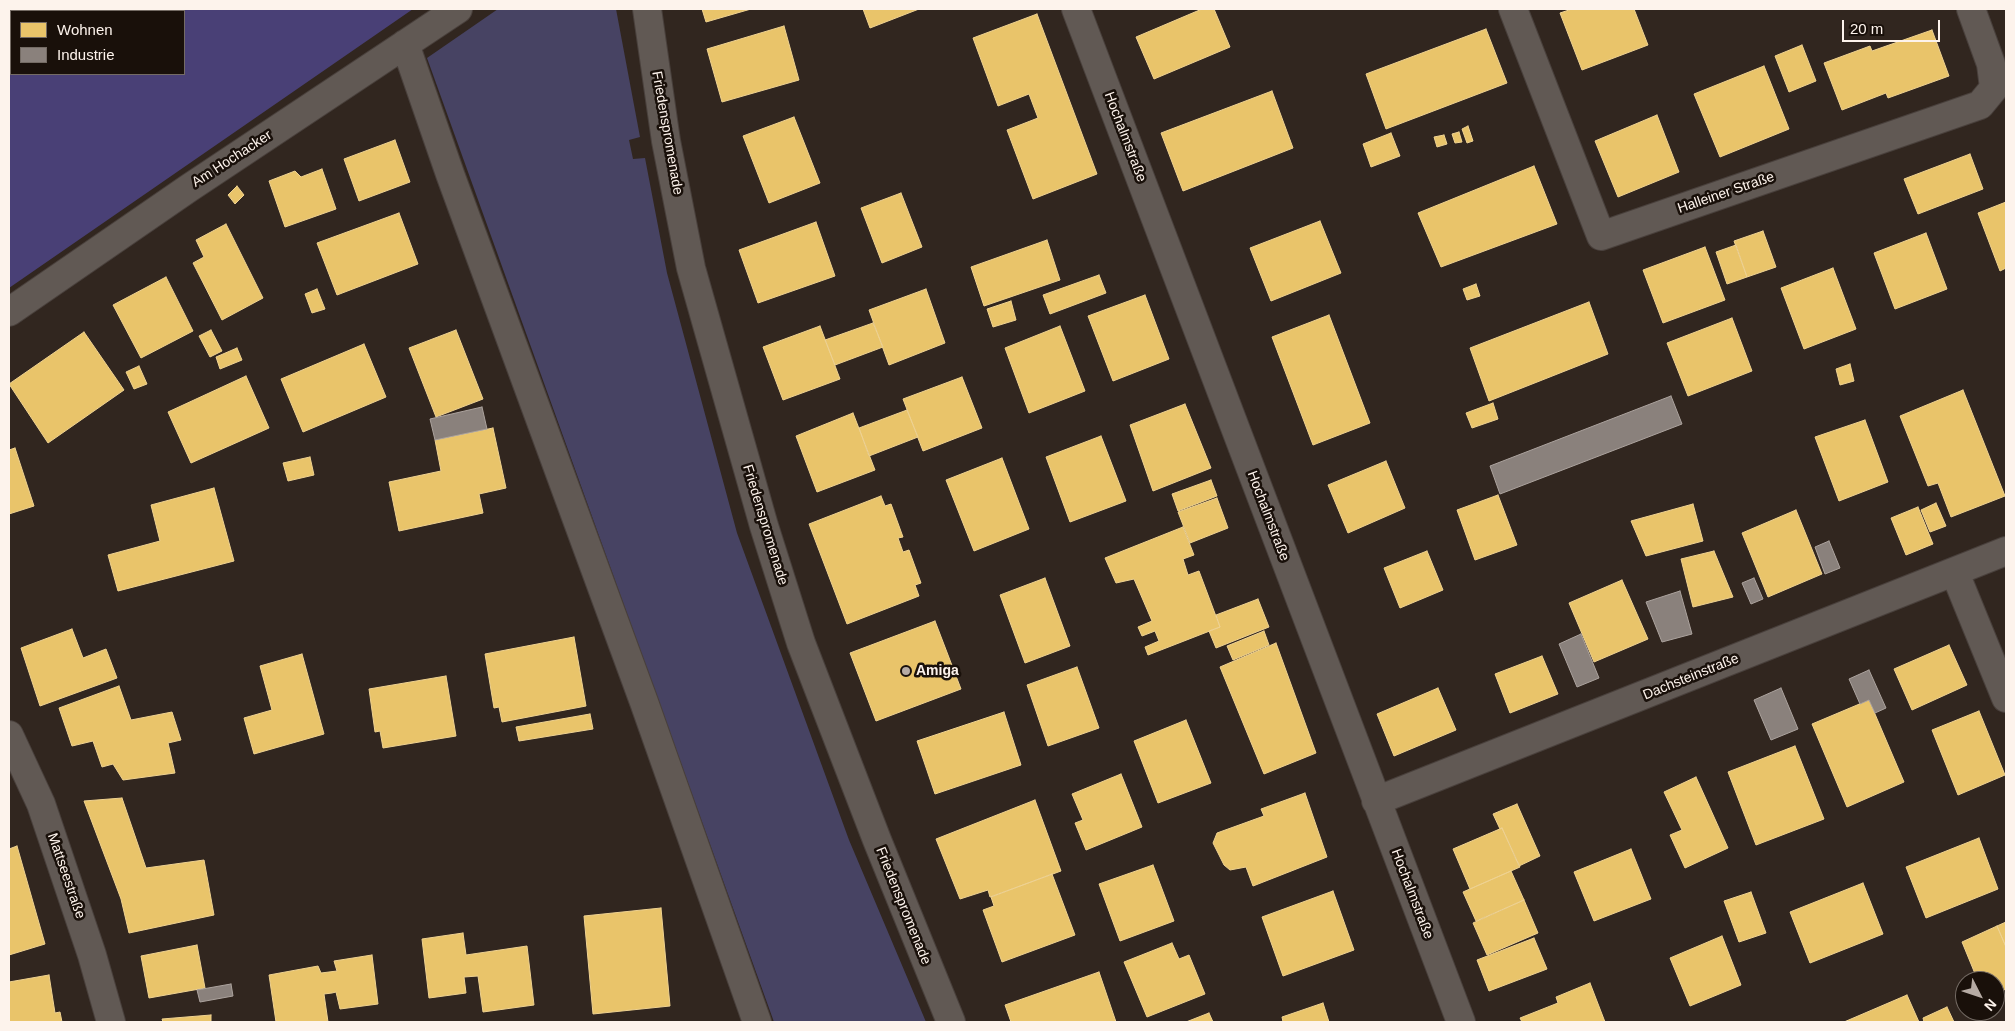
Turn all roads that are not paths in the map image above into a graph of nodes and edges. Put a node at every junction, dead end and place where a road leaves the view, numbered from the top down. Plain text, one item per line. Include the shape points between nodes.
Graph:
1 (458, 9) edge
2 (647, 9) edge
3 (1076, 9) edge
4 (1513, 9) edge
5 (1971, 9) edge
6 (405, 44) junction
7 (9, 312) edge
8 (2006, 551) edge
9 (1955, 573) junction
10 (2006, 698) edge
11 (9, 735) edge
12 (1376, 802) junction
13 (111, 1022) edge
14 (757, 1022) edge
15 (951, 1022) edge
16 (1461, 1022) edge

1 - 6 street, Am Hochacker
2 - 15 street, Friedenspromenade via 666,141 691,268 764,526 801,643
3 - 12 street, Hochalmstraße
4 - 5 street, Halleiner Straße via 1602,236 1980,105 1994,88 1991,64
6 - 7 street, Am Hochacker
6 - 14 street
8 - 9 street, Dachsteinstraße
9 - 10 street
9 - 12 street, Dachsteinstraße
11 - 13 street, Mattseestraße via 41,804
12 - 16 street, Hochalmstraße

